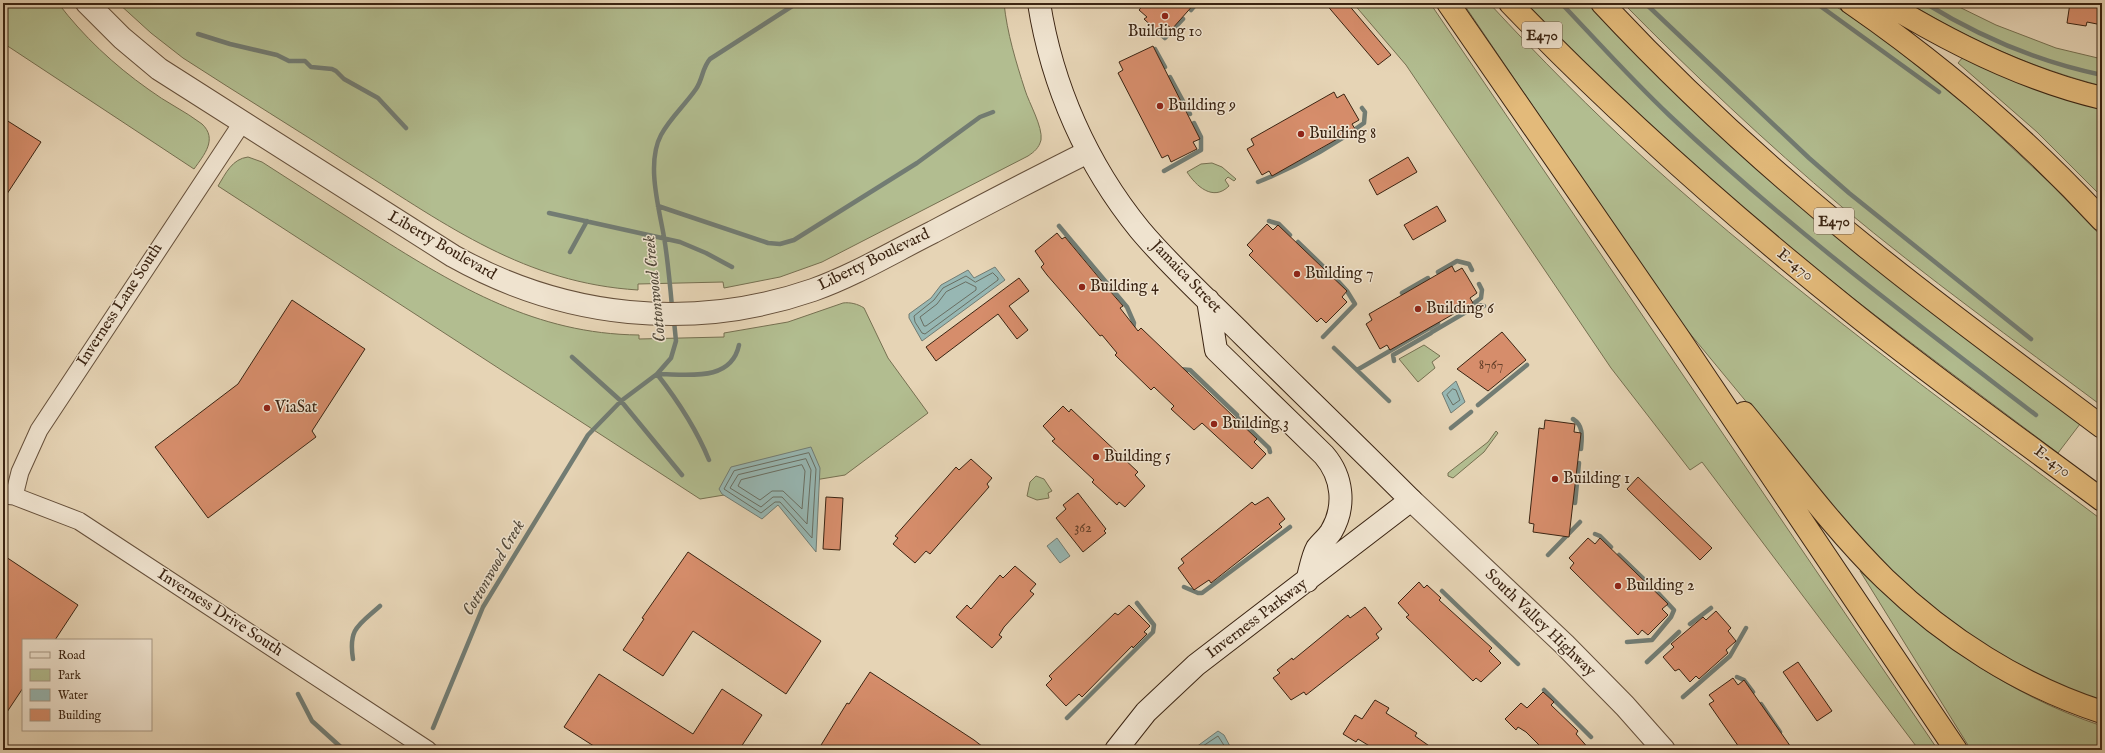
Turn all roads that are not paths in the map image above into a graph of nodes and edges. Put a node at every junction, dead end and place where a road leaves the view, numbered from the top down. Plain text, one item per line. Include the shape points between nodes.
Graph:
1 (87, 3) edge
2 (1039, 3) edge
3 (1448, 3) edge
4 (1510, 3) edge
5 (1602, 3) edge
6 (1851, 3) edge
7 (1886, 3) edge
8 (2102, 98) edge
9 (242, 123) junction
10 (1088, 152) junction
11 (2102, 220) edge
12 (1208, 300) junction
13 (1679, 338) junction
14 (2102, 427) edge
15 (8, 495) edge
16 (1411, 500) junction
17 (2102, 500) edge
18 (1307, 581) junction
19 (2102, 712) edge
20 (428, 750) edge
21 (1116, 750) edge
22 (1664, 750) edge
23 (1956, 750) edge

1 - 9 street, Liberty Boulevard via 117,34 151,62
2 - 10 street, Jamaica Street via 1060,89
3 - 13 highway
4 - 17 highway, E-470 / E470 via 1608,101 1752,230 1885,338
5 - 14 highway, E470 via 1693,94 1818,208 1949,313
6 - 11 highway via 1982,104 2047,163
7 - 8 highway via 1953,42 2003,65 2050,83
9 - 10 street, Liberty Boulevard via 433,244 483,272 523,289 568,303 638,313 724,311 784,299 846,277
9 - 15 street, Inverness Lane South via 39,430
10 - 12 street, Jamaica Street via 1106,183 1141,230
12 - 16 street, Jamaica Street
12 - 18 street via 1216,350 1324,455 1338,476 1341,496 1339,515 1332,531 1318,548
13 - 19 highway via 1854,547 1916,607 1961,641 2006,670 2058,695
13 - 23 highway
15 - 20 street, Inverness Drive South via 79,521
16 - 18 street, Inverness Parkway
16 - 22 street, South Valley Highway via 1564,644
18 - 21 street, Inverness Parkway via 1210,654 1175,684 1140,718

